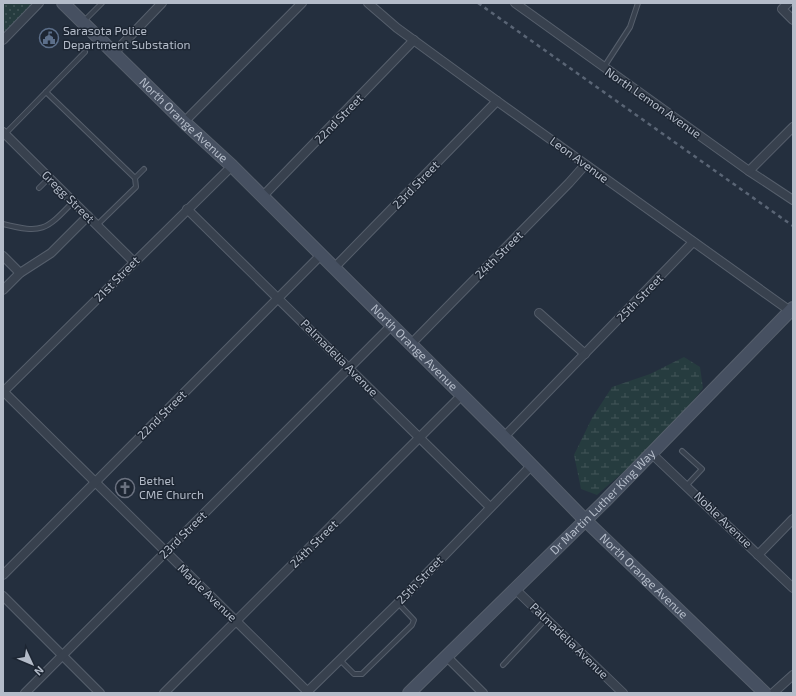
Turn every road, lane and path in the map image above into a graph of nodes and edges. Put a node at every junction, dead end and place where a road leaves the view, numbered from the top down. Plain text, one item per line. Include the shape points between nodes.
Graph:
1 (40, 3) edge
2 (64, 3) edge
3 (102, 3) edge
4 (162, 3) edge
5 (302, 3) edge
6 (368, 3) edge
7 (515, 3) edge
8 (632, 3) edge
9 (788, 3) edge
10 (637, 5) edge
11 (793, 20) edge
12 (83, 22) junction
13 (3, 40) edge
14 (414, 40) junction
15 (85, 52) dead end
16 (114, 53) junction
17 (603, 67) junction
18 (46, 92) junction
19 (497, 101) junction
20 (184, 122) junction
21 (793, 127) edge
22 (4, 133) edge
23 (586, 165) junction
24 (232, 166) junction
25 (144, 169) dead end
26 (749, 171) junction
27 (50, 178) junction
28 (135, 178) junction
29 (39, 188) dead end
30 (262, 197) junction
31 (793, 199) edge
32 (74, 202) junction
33 (187, 209) junction
34 (88, 216) junction
35 (3, 224) edge
36 (97, 225) junction
37 (693, 242) junction
38 (321, 255) junction
39 (3, 256) edge
40 (134, 262) junction
41 (334, 268) junction
42 (20, 273) junction
43 (3, 290) edge
44 (278, 298) junction
45 (792, 311) edge
46 (539, 313) dead end
47 (392, 325) junction
48 (410, 344) junction
49 (585, 354) junction
50 (349, 368) junction
51 (3, 392) edge
52 (462, 395) junction
53 (504, 437) junction
54 (420, 438) junction
55 (682, 451) dead end
56 (651, 453) junction
57 (532, 465) junction
58 (95, 483) junction
59 (687, 485) junction
60 (490, 507) junction
61 (793, 519) edge
62 (585, 520) junction
63 (166, 552) junction
64 (758, 555) junction
65 (3, 575) edge
66 (793, 588) edge
67 (515, 589) junction
68 (3, 596) edge
69 (398, 603) junction
70 (546, 619) junction
71 (236, 621) junction
72 (62, 655) junction
73 (446, 656) junction
74 (340, 660) junction
75 (503, 665) dead end
76 (793, 674) edge
77 (25, 693) edge
78 (100, 693) edge
79 (164, 693) edge
80 (308, 693) edge
81 (409, 693) edge
82 (483, 693) edge
83 (623, 693) edge
84 (765, 693) edge
85 (773, 693) edge

1 - 13 street
2 - 12 street, North Orange Avenue
3 - 12 lane
4 - 16 street
5 - 20 street
6 - 14 street, Leon Avenue
7 - 17 street, North Lemon Avenue
8 - 10 lane
9 - 11 street via 782,9
10 - 17 lane via 630,27
12 - 16 street, North Orange Avenue
14 - 19 street, Leon Avenue
14 - 30 street, 22nd Street
15 - 18 lane
16 - 20 street, North Orange Avenue
17 - 26 street, North Lemon Avenue
18 - 22 lane
18 - 28 lane
19 - 23 street, Leon Avenue
19 - 41 street, 23rd Street
20 - 24 street, North Orange Avenue
21 - 26 street
22 - 27 street, Gregg Street
23 - 37 street, Leon Avenue
23 - 48 street, 24th Street
24 - 30 street, North Orange Avenue
24 - 33 street, 21st Street
25 - 28 lane
26 - 31 street, North Lemon Avenue
27 - 29 lane
27 - 32 street, Gregg Street
28 - 36 lane via 136,187
30 - 38 street, North Orange Avenue
32 - 34 street, Gregg Street
32 - 35 lane via 46,227 31,230
33 - 40 street, 21st Street
33 - 44 street, Palmadelia Avenue
34 - 36 street, Gregg Street
34 - 42 street via 51,253
36 - 40 street, Gregg Street
37 - 45 street, Leon Avenue
37 - 49 street, 25th Street
38 - 41 street, North Orange Avenue
38 - 44 street, 22nd Street
39 - 42 street
40 - 51 street, 21st Street
41 - 47 street, North Orange Avenue
42 - 43 street
44 - 50 street, Palmadelia Avenue
44 - 58 street, 22nd Street
45 - 56 street, Dr Martin Luther King Way
46 - 49 street
47 - 48 street, North Orange Avenue
47 - 50 street, 23rd Street
48 - 52 street, North Orange Avenue
49 - 53 street, 25th Street
50 - 54 street, Palmadelia Avenue
50 - 63 street, 23rd Street
51 - 58 street, Maple Avenue
52 - 53 street, North Orange Avenue
52 - 54 street, 24th Street
53 - 57 street, North Orange Avenue
54 - 60 street, Palmadelia Avenue
54 - 71 street, 24th Street
55 - 59 lane via 702,469
56 - 59 street, Noble Avenue
56 - 62 street, Dr Martin Luther King Way
57 - 60 street, 25th Street
57 - 62 street, North Orange Avenue
58 - 63 street, Maple Avenue
58 - 65 street, 22nd Street
59 - 64 street, Noble Avenue
60 - 69 street, 25th Street
61 - 64 street
62 - 67 street, Dr Martin Luther King Way
62 - 84 street, North Orange Avenue
63 - 71 street, Maple Avenue
63 - 72 street, 23rd Street
64 - 66 street, Noble Avenue
67 - 70 street, Palmadelia Avenue
67 - 73 street, Dr Martin Luther King Way
68 - 72 street
69 - 74 street, 25th Street
69 - 74 lane via 412,616 412,625 362,674 354,674
70 - 75 lane
70 - 83 street, Palmadelia Avenue
71 - 79 street, 24th Street
71 - 80 street, Maple Avenue
72 - 77 street, 23rd Street
72 - 78 street
73 - 81 street, Dr Martin Luther King Way
73 - 82 street
74 - 80 street, 25th Street
76 - 85 street

